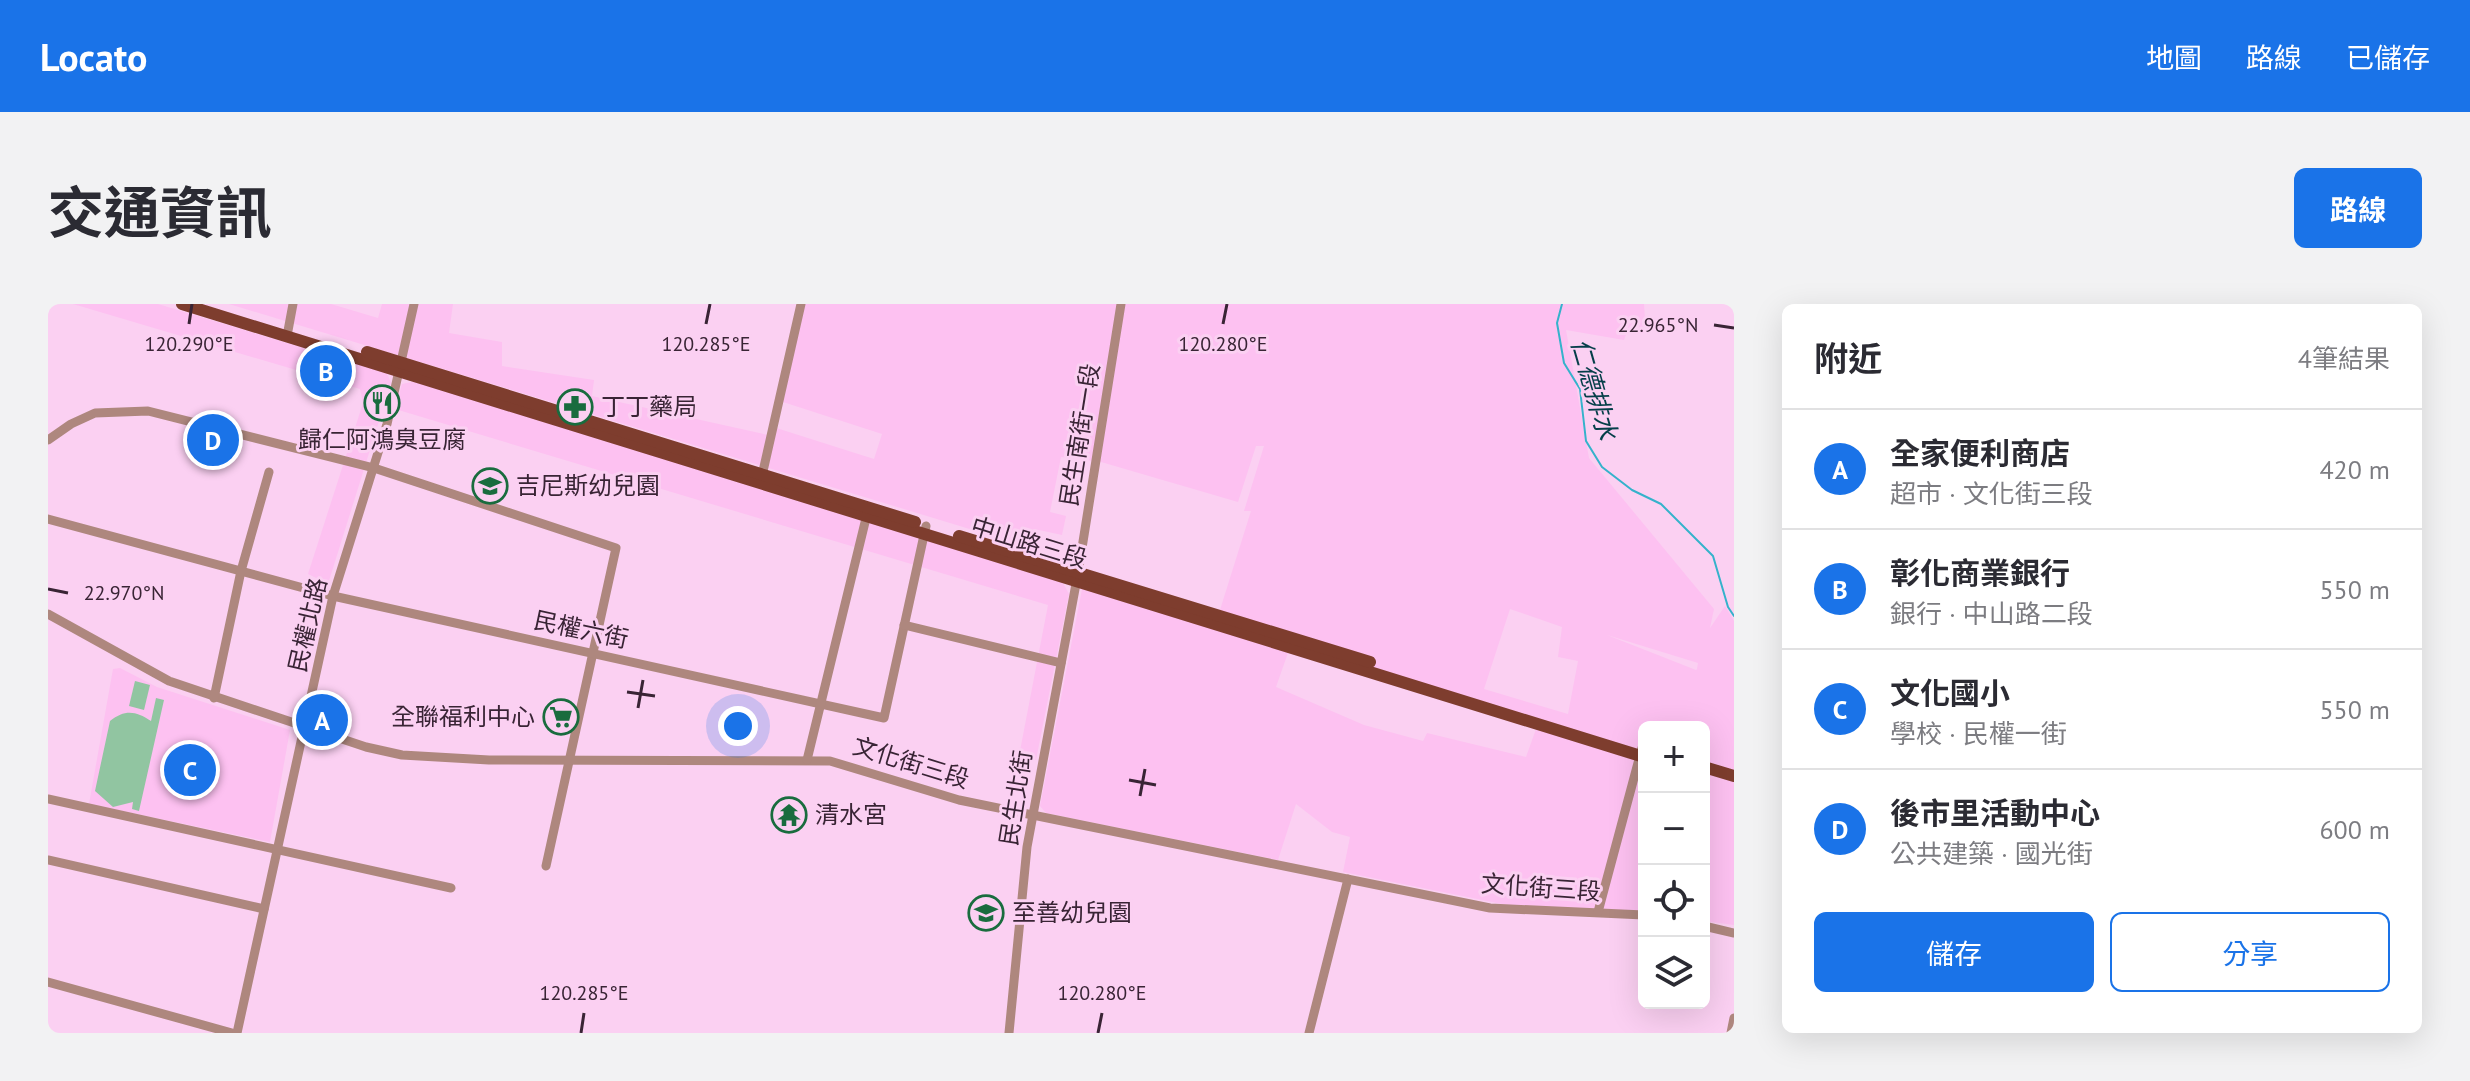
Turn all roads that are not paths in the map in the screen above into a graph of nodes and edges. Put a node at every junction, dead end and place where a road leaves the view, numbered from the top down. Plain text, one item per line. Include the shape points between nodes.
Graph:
1 (182, 304) edge
2 (208, 304) edge
3 (293, 304) edge
4 (414, 304) edge
5 (801, 304) edge
6 (1121, 304) edge
7 (288, 332) junction
8 (402, 367) junction
9 (48, 440) edge
10 (374, 468) junction
11 (269, 472) dead end
12 (762, 477) junction
13 (868, 511) junction
14 (48, 519) edge
15 (926, 530) junction
16 (241, 571) junction
17 (1077, 577) junction
18 (333, 596) junction
19 (48, 614) edge
20 (904, 625) junction
21 (592, 653) junction
22 (1061, 663) junction
23 (214, 698) junction
24 (820, 703) junction
25 (305, 727) junction
26 (1638, 750) edge
27 (567, 759) junction
28 (807, 760) junction
29 (1710, 769) edge
30 (1638, 770) edge
31 (1734, 776) edge
32 (1710, 777) edge
33 (1734, 784) edge
34 (48, 799) edge
35 (1033, 815) junction
36 (277, 849) junction
37 (48, 860) edge
38 (546, 866) dead end
39 (1348, 879) junction
40 (451, 888) dead end
41 (264, 909) junction
42 (1598, 912) junction
43 (1638, 915) edge
44 (1710, 927) edge
45 (1734, 933) edge
46 (48, 982) edge
47 (1734, 1018) edge
48 (234, 1033) edge
49 (1009, 1033) edge
50 (1309, 1033) edge
51 (1731, 1033) edge

1 - 7 main road
2 - 7 main road
3 - 7 street
4 - 8 street, 民權北路
5 - 12 street
6 - 17 street, 民生南街一段
7 - 8 main road, 中山路三段
8 - 10 street, 民權北路
8 - 12 main road, 中山路三段
9 - 10 street via 95,413 133,410
10 - 18 street, 民權北路
10 - 21 street via 616,548
11 - 16 street
12 - 13 main road, 中山路三段
13 - 15 main road, 中山路三段
13 - 24 street
14 - 16 street, 民權六街
15 - 17 main road, 中山路三段
15 - 20 street
16 - 18 street, 民權六街
16 - 23 street
17 - 22 street, 民生北街
17 - 26 main road, 中山路三段
18 - 21 street, 民權六街
18 - 25 street, 民權北路
19 - 23 street, 文化街三段 via 135,665
20 - 22 street
20 - 24 street, 民權六街 via 884,718
21 - 24 street, 民權六街
21 - 27 street
22 - 35 street, 民生北街
23 - 25 street, 文化街三段
24 - 28 street
25 - 27 street, 文化街三段 via 419,758
25 - 36 street, 民權北路
27 - 28 street, 文化街三段
27 - 38 street
28 - 35 street, 文化街三段 via 841,762 942,796
29 - 31 main road
30 - 42 street
32 - 33 main road
34 - 36 street
35 - 39 street, 文化街三段
35 - 49 street, 民生北街
36 - 40 street
36 - 41 street, 民權北路
37 - 41 street
39 - 42 street, 文化街三段 via 1490,908
39 - 50 street
41 - 48 street, 民權北路
42 - 43 street, 文化街三段
44 - 45 street
46 - 48 street
47 - 51 street

